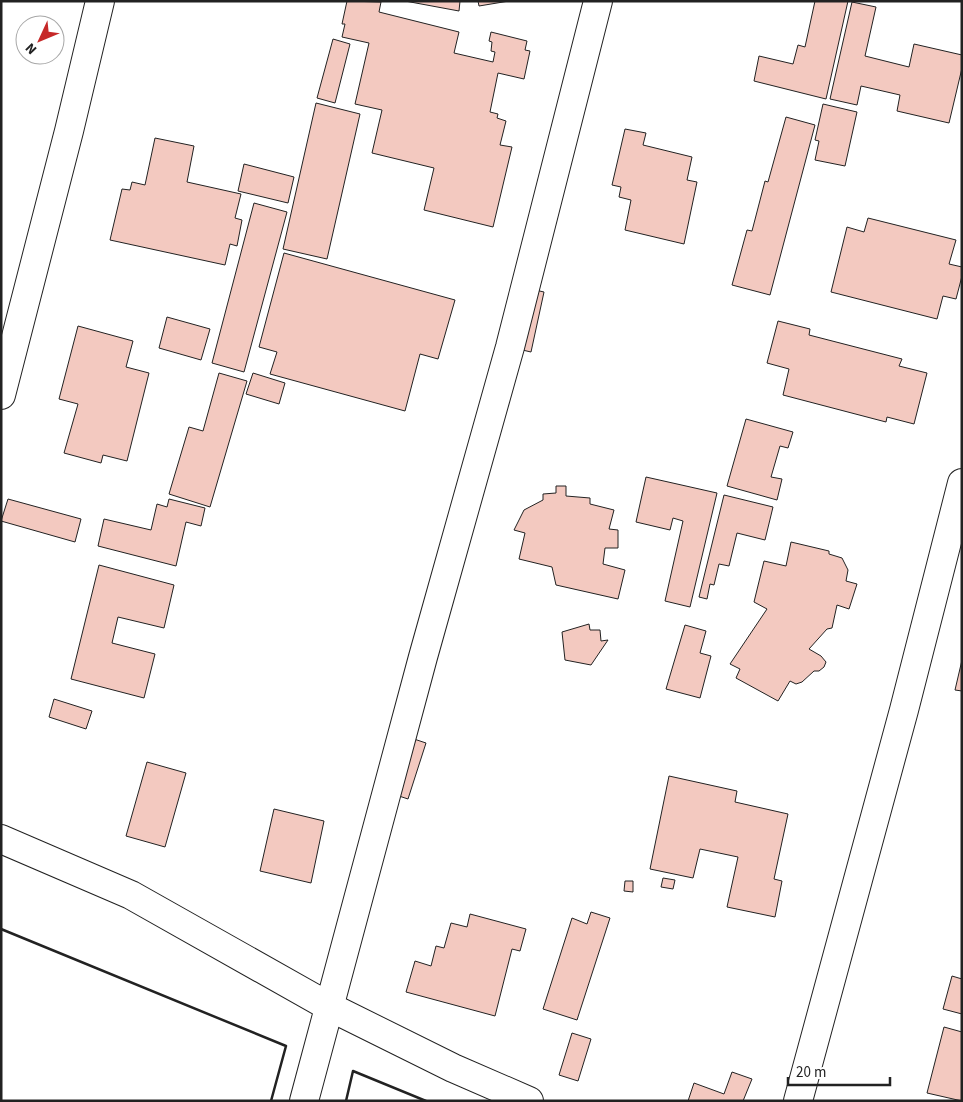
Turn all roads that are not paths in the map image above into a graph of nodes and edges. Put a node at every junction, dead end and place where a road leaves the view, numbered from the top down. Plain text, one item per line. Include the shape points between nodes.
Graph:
1 (100, 1) edge
2 (598, 1) edge
3 (1, 395) edge
4 (962, 483) edge
5 (1, 839) edge
6 (328, 1006) junction
7 (304, 1101) edge
8 (529, 1101) edge
9 (798, 1101) edge

1 - 3 street
2 - 6 street via 510,348
4 - 9 street
5 - 6 street via 131,895
6 - 7 street
6 - 8 street via 453,1068

